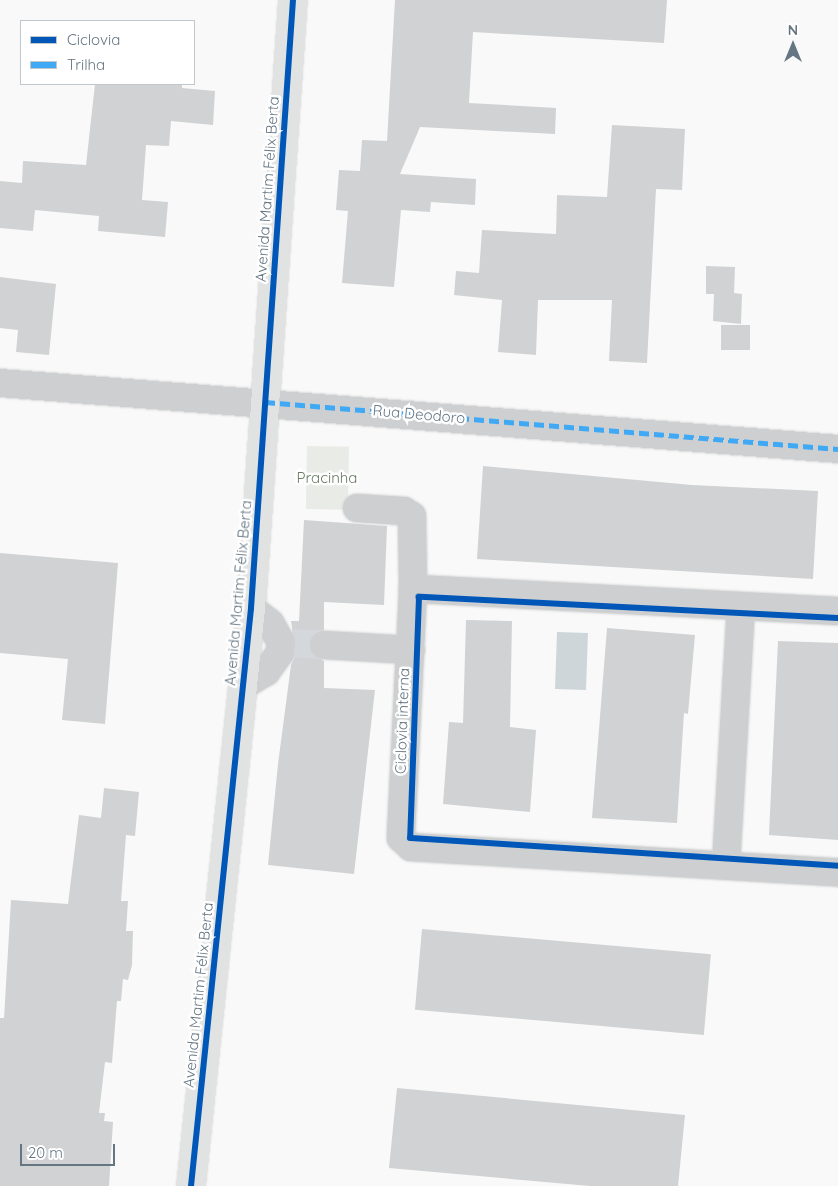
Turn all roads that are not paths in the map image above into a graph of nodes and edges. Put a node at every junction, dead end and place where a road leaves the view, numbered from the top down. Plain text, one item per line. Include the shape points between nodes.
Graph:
1 (293, 0) edge
2 (0, 383) edge
3 (264, 402) junction
4 (838, 449) edge
5 (357, 508) dead end
6 (413, 589) junction
7 (741, 606) junction
8 (251, 608) junction
9 (838, 611) edge
10 (324, 650) tunnel mouth
11 (410, 655) junction
12 (244, 685) junction
13 (726, 865) junction
14 (838, 872) edge
15 (191, 1186) edge

1 - 3 street, Avenida Martim Félix Berta
2 - 3 street, Rua Deodoro
3 - 4 street, Rua Deodoro
3 - 8 street, Avenida Martim Félix Berta
5 - 6 street via 404,511 412,516
6 - 7 street
6 - 11 street
7 - 9 street
7 - 13 street
8 - 12 street, Avenida Martim Félix Berta
8 - 12 street via 270,623 286,648 266,672
10 - 11 street
11 - 13 street via 401,838 405,844
12 - 15 street, Avenida Martim Félix Berta
13 - 14 street

